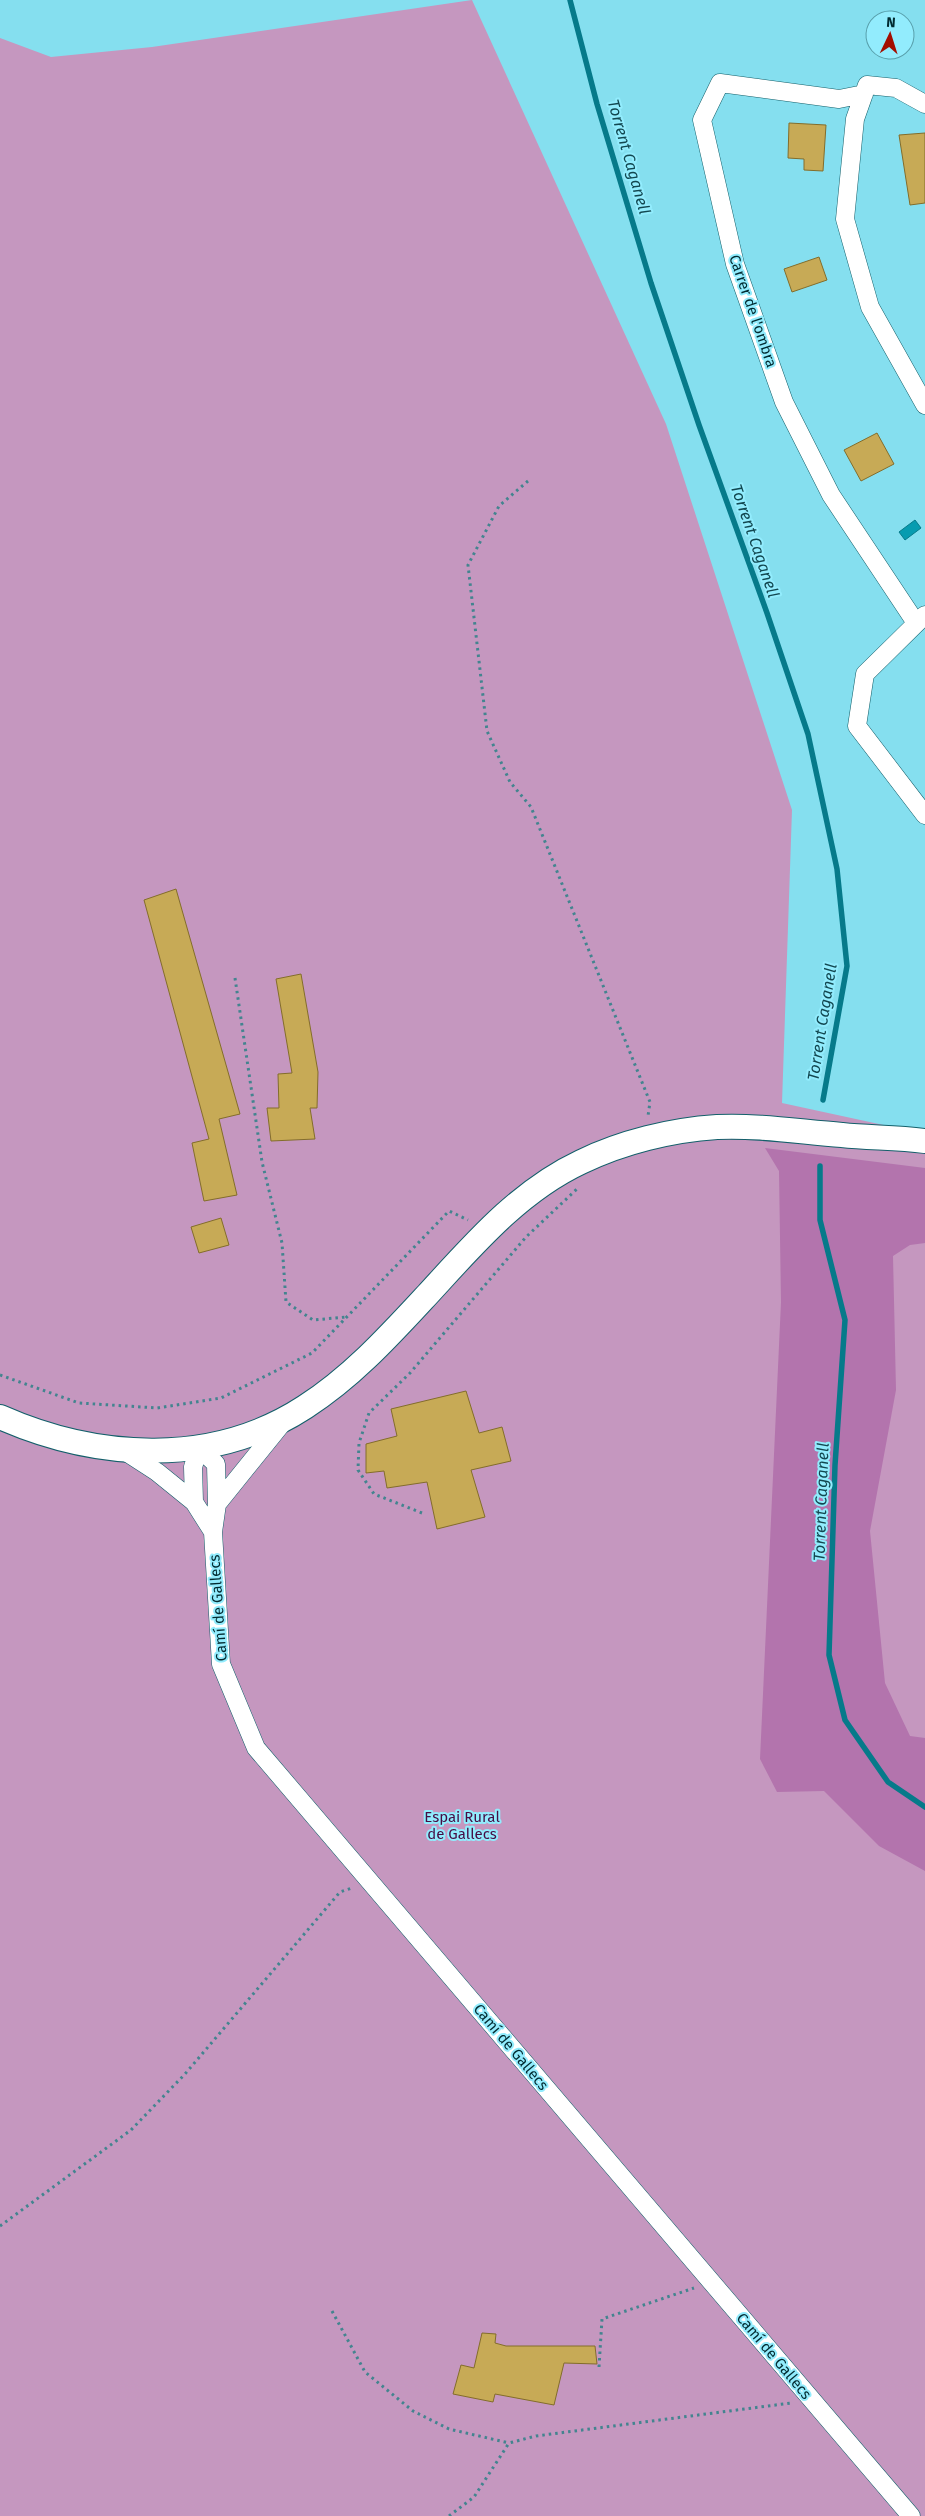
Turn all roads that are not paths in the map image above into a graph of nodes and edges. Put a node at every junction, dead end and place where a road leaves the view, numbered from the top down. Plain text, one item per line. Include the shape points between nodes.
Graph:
1 (864, 94) junction
2 (925, 104) edge
3 (925, 405) edge
4 (921, 618) edge
5 (925, 815) edge
6 (925, 1141) edge
7 (0, 1417) edge
8 (289, 1417) junction
9 (199, 1448) junction
10 (123, 1450) junction
11 (194, 1502) junction
12 (217, 1504) junction
13 (213, 1532) junction
14 (911, 2516) edge

1 - 2 street via 867,85 896,88
1 - 3 street via 856,119 845,219 870,307
1 - 4 street, Carrer de l'ombra via 839,99 720,83 702,120 735,264 784,402 831,495
4 - 5 street via 864,674 857,726
6 - 8 main road via 716,1127 646,1139 589,1159 544,1182 490,1230 388,1338 349,1373
7 - 10 main road via 58,1438
8 - 9 main road via 266,1428
8 - 12 street
9 - 10 main road
9 - 11 street via 193,1466
9 - 12 street, Camí de Gallecs via 216,1464
10 - 11 street, Camí de Gallecs
11 - 13 street, Camí de Gallecs
12 - 13 street, Camí de Gallecs
13 - 14 street, Camí de Gallecs via 221,1664 256,1748

